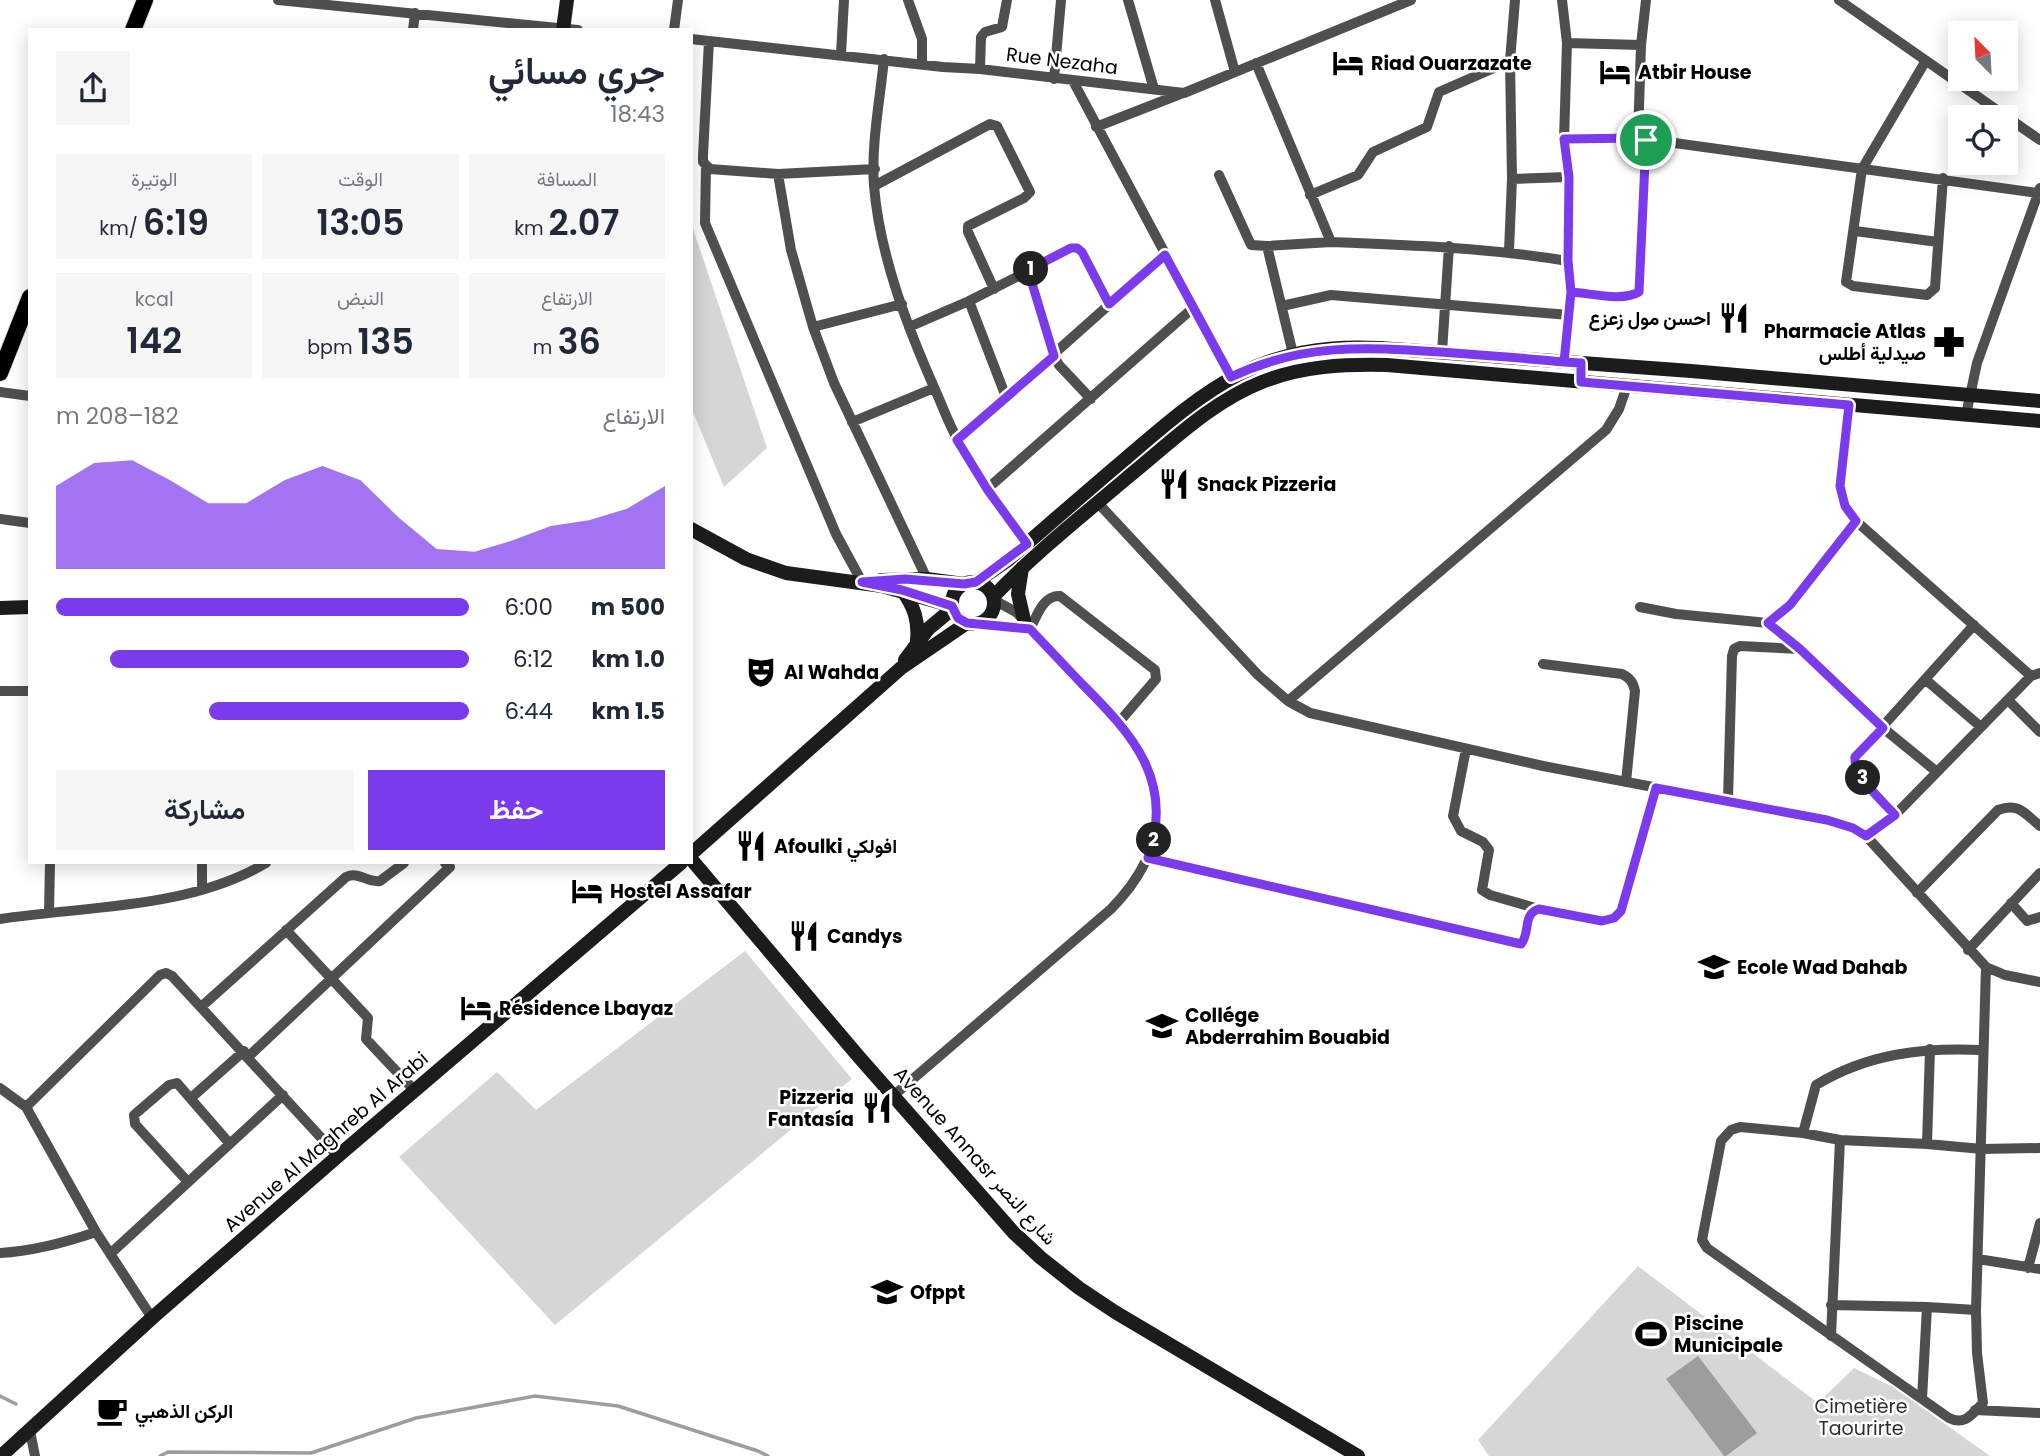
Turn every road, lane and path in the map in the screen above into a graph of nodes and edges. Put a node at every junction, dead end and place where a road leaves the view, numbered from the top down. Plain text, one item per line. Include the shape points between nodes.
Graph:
1 (145, 0) edge
2 (278, 0) edge
3 (566, 0) edge
4 (678, 0) edge
5 (844, 0) edge
6 (908, 0) edge
7 (1007, 0) edge
8 (1061, 0) edge
9 (1128, 0) edge
10 (1215, 0) edge
11 (1411, 0) edge
12 (1515, 0) edge
13 (1562, 0) edge
14 (1646, 0) edge
15 (1839, 0) edge
16 (1393, 4) edge
17 (415, 13) junction
18 (135, 28) edge
19 (413, 28) edge
20 (558, 28) edge
21 (568, 28) edge
22 (674, 28) edge
23 (693, 39) edge
24 (709, 41) junction
25 (1567, 43) junction
26 (1641, 45) junction
27 (841, 54) junction
28 (884, 59) junction
29 (1510, 61) junction
30 (1925, 62) junction
31 (1256, 63) junction
32 (922, 64) junction
33 (980, 69) junction
34 (1235, 72) junction
35 (1054, 79) junction
36 (1073, 81) junction
37 (1154, 89) junction
38 (1184, 93) junction
39 (1096, 127) junction
40 (1564, 139) junction
41 (1642, 139) junction
42 (2040, 140) edge
43 (706, 166) junction
44 (874, 169) junction
45 (1862, 169) junction
46 (778, 174) junction
47 (1219, 175) dead end
48 (1569, 177) junction
49 (1512, 178) junction
50 (1943, 178) junction
51 (874, 186) junction
52 (2039, 190) edge
53 (1310, 195) junction
54 (1854, 231) junction
55 (1331, 242) junction
56 (1938, 242) junction
57 (1267, 246) junction
58 (1449, 246) junction
59 (1509, 251) junction
60 (1165, 255) junction
61 (1568, 261) junction
62 (1028, 270) junction
63 (995, 289) junction
64 (1571, 292) junction
65 (969, 301) junction
66 (28, 303) edge
67 (902, 304) junction
68 (1109, 304) junction
69 (1446, 304) junction
70 (1282, 306) junction
71 (1193, 308) junction
72 (1569, 315) junction
73 (813, 327) junction
74 (909, 327) junction
75 (1442, 352) junction
76 (1293, 354) junction
77 (1054, 356) junction
78 (1560, 361) junction
79 (1581, 363) junction
80 (0, 373) edge
81 (1231, 377) junction
82 (1554, 380) junction
83 (1581, 382) junction
84 (1627, 386) junction
85 (934, 388) junction
86 (0, 392) edge
87 (28, 396) edge
88 (1968, 396) junction
89 (1006, 397) junction
90 (1091, 398) junction
91 (2040, 401) edge
92 (1849, 405) junction
93 (1966, 415) junction
94 (2040, 421) edge
95 (852, 422) junction
96 (957, 440) junction
97 (987, 489) junction
98 (1098, 503) junction
99 (0, 519) edge
100 (1856, 521) junction
101 (28, 523) edge
102 (693, 531) edge
103 (1027, 544) junction
104 (1022, 568) junction
105 (927, 579) junction
106 (862, 582) junction
107 (970, 583) junction
108 (902, 590) junction
109 (994, 598) junction
110 (28, 607) edge
111 (952, 607) junction
112 (1640, 607) dead end
113 (0, 608) edge
114 (1768, 623) junction
115 (971, 624) junction
116 (1027, 624) junction
117 (1974, 625) junction
118 (917, 641) junction
119 (1800, 649) junction
120 (1543, 664) dead end
121 (901, 668) junction
122 (2036, 675) edge
123 (1926, 680) junction
124 (0, 691) edge
125 (28, 691) edge
126 (2008, 700) junction
127 (1287, 701) junction
128 (1120, 721) junction
129 (1981, 727) junction
130 (1883, 728) junction
131 (2040, 732) edge
132 (1466, 749) junction
133 (1937, 772) junction
134 (1626, 782) junction
135 (1656, 788) junction
136 (1728, 800) junction
137 (1895, 815) junction
138 (2040, 826) edge
139 (1866, 836) junction
140 (693, 854) edge
141 (693, 858) edge
142 (1148, 858) junction
143 (50, 864) edge
144 (202, 864) edge
145 (264, 864) edge
146 (403, 864) edge
147 (446, 864) edge
148 (680, 864) edge
149 (2040, 873) edge
150 (202, 890) junction
151 (1917, 893) junction
152 (2011, 903) junction
153 (1539, 909) junction
154 (49, 912) junction
155 (2040, 917) edge
156 (0, 919) edge
157 (286, 930) junction
158 (1968, 950) junction
159 (1986, 967) junction
160 (331, 978) junction
161 (2040, 982) edge
162 (201, 1007) junction
163 (1930, 1049) junction
164 (1982, 1050) junction
165 (246, 1054) junction
166 (0, 1088) edge
167 (415, 1091) junction
168 (284, 1095) junction
169 (893, 1096) junction
170 (191, 1098) junction
171 (26, 1107) junction
172 (1803, 1133) junction
173 (1840, 1140) junction
174 (230, 1144) junction
175 (1927, 1144) junction
176 (2040, 1147) edge
177 (1982, 1149) junction
178 (338, 1156) junction
179 (188, 1182) junction
180 (2040, 1223) edge
181 (96, 1232) junction
182 (0, 1253) edge
183 (110, 1254) junction
184 (1978, 1259) junction
185 (2028, 1268) junction
186 (2040, 1269) edge
187 (1831, 1305) junction
188 (1927, 1307) junction
189 (1976, 1310) junction
190 (152, 1318) junction
191 (1831, 1336) junction
192 (1922, 1399) junction
193 (1975, 1410) junction
194 (2040, 1413) edge
195 (30, 1431) junction
196 (1, 1456) edge
197 (34, 1456) edge
198 (1358, 1456) edge

1 - 18 main road
2 - 17 street
3 - 21 main road
4 - 22 street
5 - 27 street
6 - 32 street via 922,38
7 - 33 street via 1002,27 981,37
8 - 35 street
9 - 37 street
10 - 34 street
11 - 16 street, Rue Nezaha
12 - 29 street
13 - 25 street
14 - 26 street
15 - 30 street
16 - 31 street, Rue Nezaha
17 - 19 street
17 - 20 street
23 - 24 street, Rue Nezaha
24 - 27 street, Rue Nezaha
24 - 43 street
25 - 26 street
25 - 40 street
26 - 41 street
27 - 28 street, Rue Nezaha
28 - 32 street, Rue Nezaha
28 - 44 street
29 - 49 street
29 - 53 street via 1438,92 1427,127 1373,152 1358,174
30 - 42 street
30 - 45 street
31 - 34 street, Rue Nezaha
31 - 53 street
32 - 33 street, Rue Nezaha
33 - 35 street, Rue Nezaha
34 - 38 street, Rue Nezaha
35 - 36 street, Rue Nezaha
36 - 37 street, Rue Nezaha
36 - 39 street
37 - 38 street, Rue Nezaha
38 - 39 street
39 - 60 street
40 - 41 street
40 - 48 street
41 - 45 street
41 - 64 street via 1639,292 1617,296
43 - 46 street
43 - 106 street via 705,223 836,534
44 - 46 street
44 - 51 street
45 - 50 street
45 - 54 street
46 - 73 street via 791,250
47 - 57 street via 1251,245
48 - 49 street
48 - 61 street
49 - 59 street
50 - 52 street
50 - 56 street
51 - 63 street via 990,124 997,126 1030,192 968,226
51 - 67 street via 883,240
52 - 88 street
53 - 55 street
54 - 56 street
54 - 56 street via 1846,282 1853,286 1927,295 1935,288
55 - 57 street
55 - 58 street
57 - 70 street
58 - 59 street
58 - 69 street
59 - 61 street
60 - 68 street
60 - 71 street
61 - 64 street
62 - 63 street
62 - 68 street via 1077,248
62 - 77 street
63 - 65 street
64 - 72 street
65 - 74 street
65 - 89 street
66 - 80 main road
67 - 73 street
67 - 74 street
68 - 77 street
69 - 70 street via 1331,295
69 - 72 street
69 - 75 street
70 - 76 street
71 - 81 street
71 - 90 street
72 - 78 street
73 - 95 street
74 - 85 street
75 - 76 main road via 1362,347
75 - 78 main road
76 - 81 main road
77 - 89 street
77 - 90 street
78 - 79 main road
78 - 82 main road
79 - 83 main road
79 - 88 main road
81 - 103 main road via 1200,396
82 - 83 main road
82 - 98 main road via 1363,364 1278,376 1214,408
83 - 84 main road
84 - 92 main road
84 - 127 street via 1606,430
85 - 95 street
85 - 96 street
86 - 87 street
88 - 91 main road
88 - 93 street
89 - 96 street
90 - 97 street
92 - 93 main road
92 - 100 street via 1840,486 1845,506
93 - 94 main road
95 - 105 street
96 - 97 street
97 - 103 street
98 - 104 main road
98 - 127 street
99 - 101 street
100 - 114 street via 1790,605
100 - 117 street
102 - 106 main road via 746,559 786,573
103 - 107 main road
104 - 109 main road
104 - 116 main road via 1018,594
105 - 106 main road
105 - 107 main road
106 - 108 main road
107 - 109 main road via 987,587
107 - 111 main road via 954,593
108 - 111 main road
108 - 118 main road via 917,620
109 - 115 main road via 992,613
109 - 116 street
110 - 113 main road
111 - 115 main road via 958,618
111 - 118 main road
112 - 114 street
114 - 119 street
115 - 116 street
115 - 121 main road
116 - 128 street
116 - 128 street via 1046,600 1060,596 1155,670 1156,679
117 - 122 street
117 - 123 street
118 - 121 main road
119 - 130 street
119 - 136 street via 1734,649
120 - 134 street via 1629,678 1635,691
121 - 140 main road
122 - 126 street
123 - 129 street
123 - 130 street
124 - 125 street
126 - 129 street
126 - 131 street
127 - 132 street via 1328,718
128 - 142 street via 1150,775 1154,792 1157,824
129 - 133 street
130 - 133 street
130 - 137 street via 1854,762
132 - 134 street
132 - 153 street via 1453,816 1461,831 1489,850 1482,890
133 - 137 street
134 - 135 street
135 - 136 street
135 - 153 street via 1621,911 1602,921
136 - 139 street via 1827,820
137 - 139 street
138 - 151 street via 2015,807 1998,810
139 - 151 street
141 - 169 main road, Avenue Annasr شارع النصر
142 - 153 street via 1516,944 1525,940 1529,915
142 - 169 street via 1138,878 1111,909
143 - 154 street
144 - 150 street
145 - 150 street
146 - 157 street via 380,881 355,874 346,877
147 - 160 street via 450,867
148 - 167 main road, Avenue Al Maghreb Al Arabi
149 - 152 street
150 - 154 street
151 - 158 street
152 - 155 street via 2026,920
152 - 158 street
154 - 156 street
157 - 160 street
157 - 162 street
158 - 159 street
159 - 161 street
159 - 164 street
160 - 165 street
160 - 167 street via 368,1018 366,1039
162 - 165 street
162 - 171 street via 172,976 163,973
163 - 164 street
163 - 172 street via 1839,1071 1816,1085
163 - 175 street
164 - 177 street
165 - 168 street
165 - 170 street
166 - 171 street
167 - 178 main road, Avenue Al Maghreb Al Arabi
168 - 174 street
168 - 178 street
169 - 198 main road, Avenue Annasr شارع النصر via 1013,1232 1079,1288
170 - 174 street
170 - 179 street via 172,1083 133,1118
171 - 181 street
172 - 173 street
172 - 191 street via 1740,1128 1726,1134 1702,1240
173 - 175 street
173 - 187 street
174 - 179 street
175 - 177 street
176 - 177 street
177 - 184 street
178 - 190 main road, Avenue Al Maghreb Al Arabi
179 - 183 street
180 - 185 street
181 - 182 street via 55,1246
181 - 183 street
183 - 190 street
184 - 185 street
184 - 189 street
185 - 186 street
187 - 188 street
187 - 191 street
188 - 189 street
188 - 192 street
189 - 193 street via 1983,1404
190 - 195 main road, Avenue Al Maghreb Al Arabi
191 - 192 street
192 - 193 street via 1957,1422
193 - 194 street
195 - 196 main road, Avenue Al Maghreb Al Arabi
195 - 197 street

